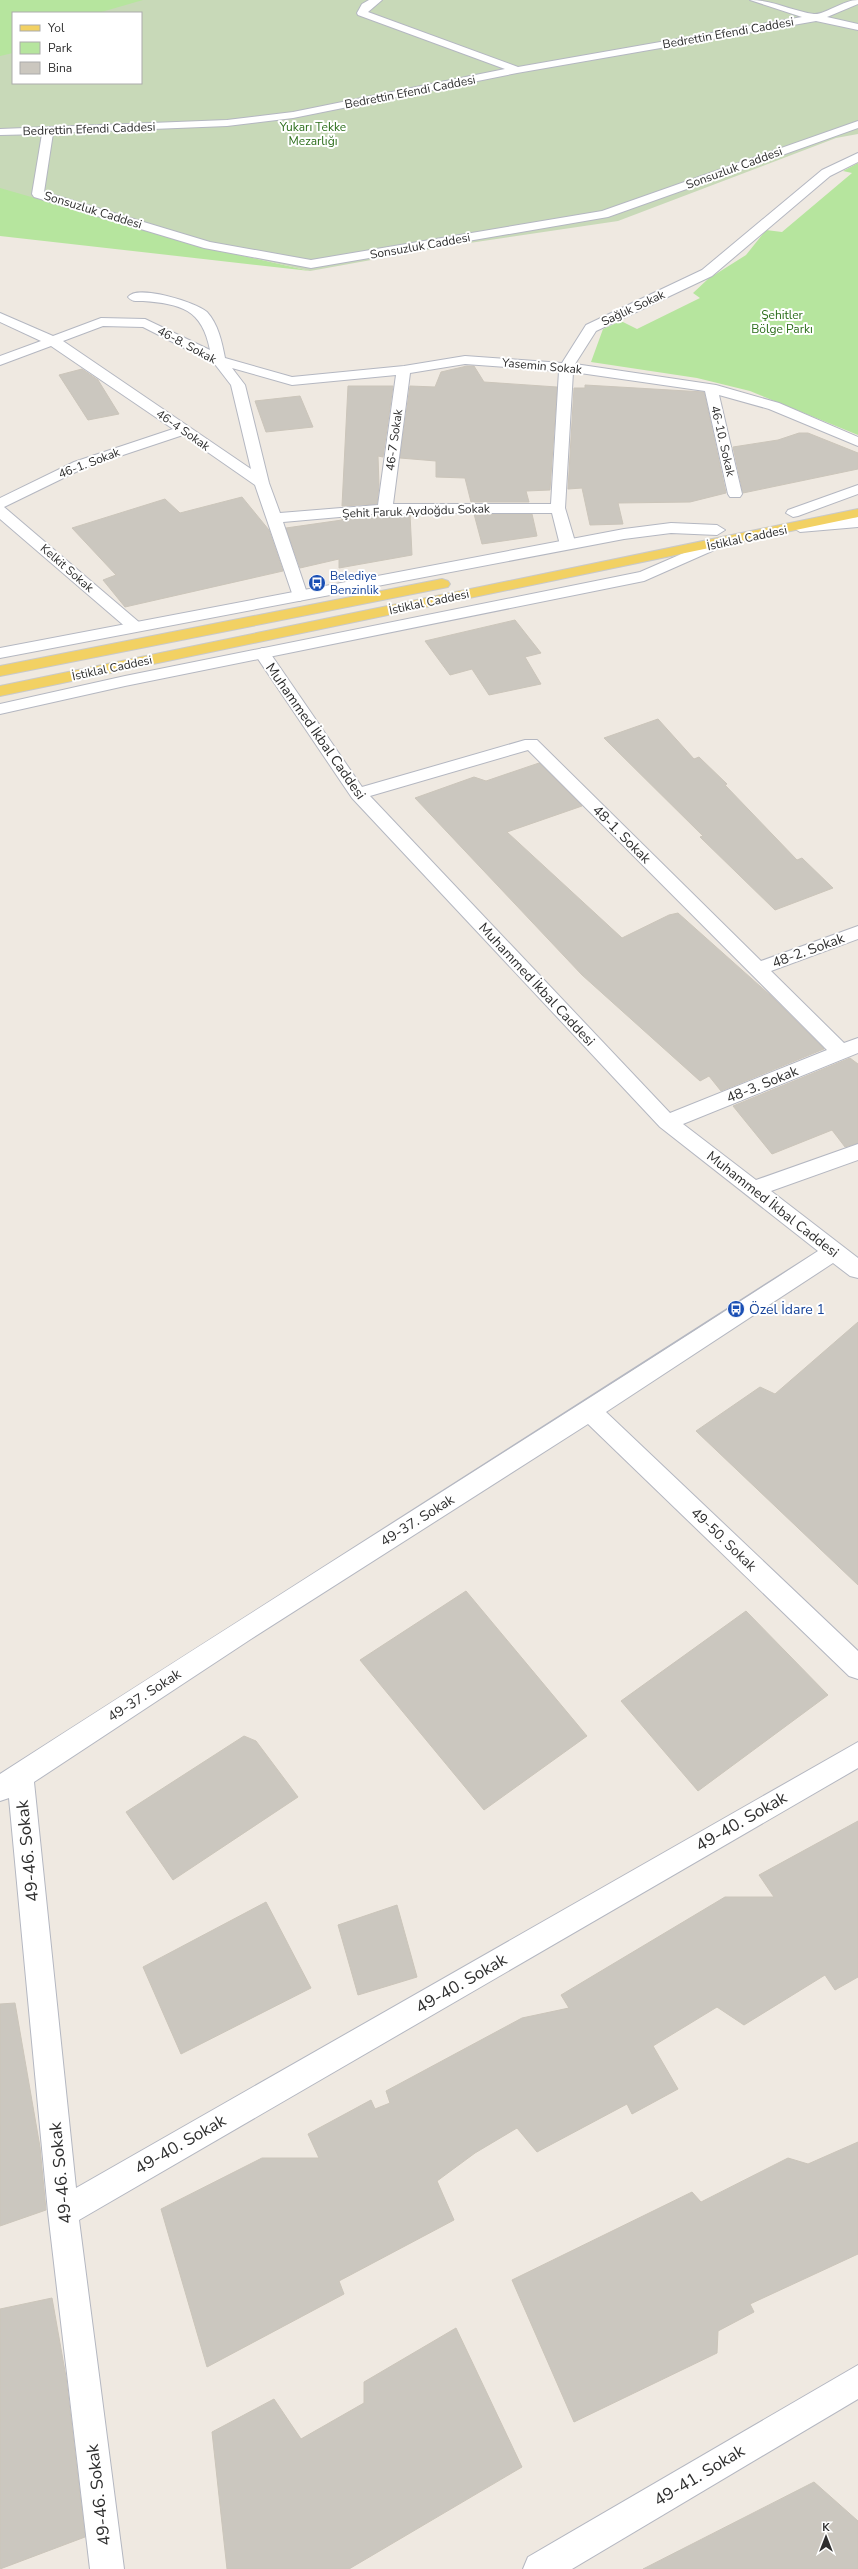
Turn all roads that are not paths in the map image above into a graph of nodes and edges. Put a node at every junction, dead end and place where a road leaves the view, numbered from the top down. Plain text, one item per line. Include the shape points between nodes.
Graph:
1 (378, 0) edge
2 (755, 0) edge
3 (858, 0) edge
4 (832, 11) junction
5 (858, 16) edge
6 (816, 18) junction
7 (858, 26) edge
8 (517, 70) junction
9 (858, 124) edge
10 (0, 132) edge
11 (48, 132) junction
12 (858, 158) edge
13 (135, 297) dead end
14 (0, 317) edge
15 (53, 341) junction
16 (219, 360) junction
17 (0, 361) edge
18 (566, 367) junction
19 (404, 370) junction
20 (711, 388) junction
21 (182, 430) junction
22 (858, 442) edge
23 (262, 483) junction
24 (858, 489) edge
25 (735, 494) dead end
26 (858, 497) edge
27 (0, 504) edge
28 (558, 508) junction
29 (385, 509) junction
30 (0, 511) edge
31 (858, 512) edge
32 (273, 518) junction
33 (796, 520) junction
34 (858, 522) edge
35 (717, 537) junction
36 (568, 545) junction
37 (300, 596) junction
38 (134, 626) junction
39 (262, 653) junction
40 (0, 654) edge
41 (0, 671) edge
42 (0, 691) edge
43 (0, 709) edge
44 (358, 794) junction
45 (858, 932) edge
46 (758, 969) junction
47 (849, 1048) edge
48 (667, 1122) junction
49 (858, 1152) edge
50 (754, 1189) junction
51 (834, 1251) junction
52 (858, 1270) edge
53 (590, 1411) junction
54 (858, 1668) edge
55 (858, 1754) edge
56 (10, 1782) edge
57 (63, 2212) junction
58 (858, 2381) edge
59 (107, 2569) edge
60 (540, 2569) edge

1 - 8 street via 366,6 362,13
2 - 6 street
3 - 4 street
4 - 5 street
4 - 6 street
6 - 7 street
6 - 8 street, Bedrettin Efendi Caddesi
8 - 11 street, Bedrettin Efendi Caddesi via 286,116 227,124
9 - 11 street, Sonsuzluk Caddesi via 604,214 311,264 208,245 38,194
10 - 11 street, Bedrettin Efendi Caddesi
12 - 18 street, Sağlık Sokak via 826,173 707,273 591,328
13 - 16 street via 175,299 191,305 206,318 216,336
14 - 15 street, 46-4 Sokak
15 - 16 street, 46-8. Sokak via 101,322 145,323
15 - 17 street, 46-8. Sokak
15 - 21 street, 46-4 Sokak via 129,391
16 - 19 street, Yasemin Sokak via 292,381
16 - 23 street, 46-8. Sokak via 238,385
18 - 19 street, Yasemin Sokak via 465,360
18 - 20 street, Yasemin Sokak
18 - 28 street, Sağlık Sokak
19 - 29 street, 46-7 Sokak
20 - 22 street, Yasemin Sokak via 774,406
20 - 25 street, 46-10. Sokak
21 - 23 street, 46-4 Sokak
21 - 27 street, 46-1. Sokak via 79,464
23 - 32 street
24 - 33 street
26 - 33 main road, İstiklal Caddesi
28 - 29 street, Şehit Faruk Aydoğdu Sokak
28 - 36 street, Sağlık Sokak
29 - 32 street, Şehit Faruk Aydoğdu Sokak
30 - 38 street, Kelkit Sokak
31 - 33 main road, İstiklal Caddesi
32 - 37 street
33 - 34 street
33 - 35 main road, İstiklal Caddesi
35 - 36 street via 671,528
35 - 39 street via 644,576
35 - 41 main road, İstiklal Caddesi via 588,557 326,605
35 - 42 main road, İstiklal Caddesi via 550,576
36 - 37 street
37 - 38 street
38 - 40 street
39 - 43 street
39 - 44 street, Muhammed İkbal Caddesi
44 - 46 street, 48-1. Sokak via 531,744
44 - 48 street, Muhammed İkbal Caddesi
45 - 46 street, 48-2. Sokak
46 - 47 street, 48-1. Sokak
47 - 48 street, 48-3. Sokak
48 - 50 street, Muhammed İkbal Caddesi
49 - 50 street
50 - 51 street, Muhammed İkbal Caddesi
51 - 52 street, Muhammed İkbal Caddesi
51 - 53 street, 49-37. Sokak
53 - 54 street, 49-50. Sokak
53 - 56 street, 49-37. Sokak via 242,1631
55 - 57 street, 49-40. Sokak
56 - 57 street, 49-46. Sokak
57 - 59 street, 49-46. Sokak
58 - 60 street, 49-41. Sokak

